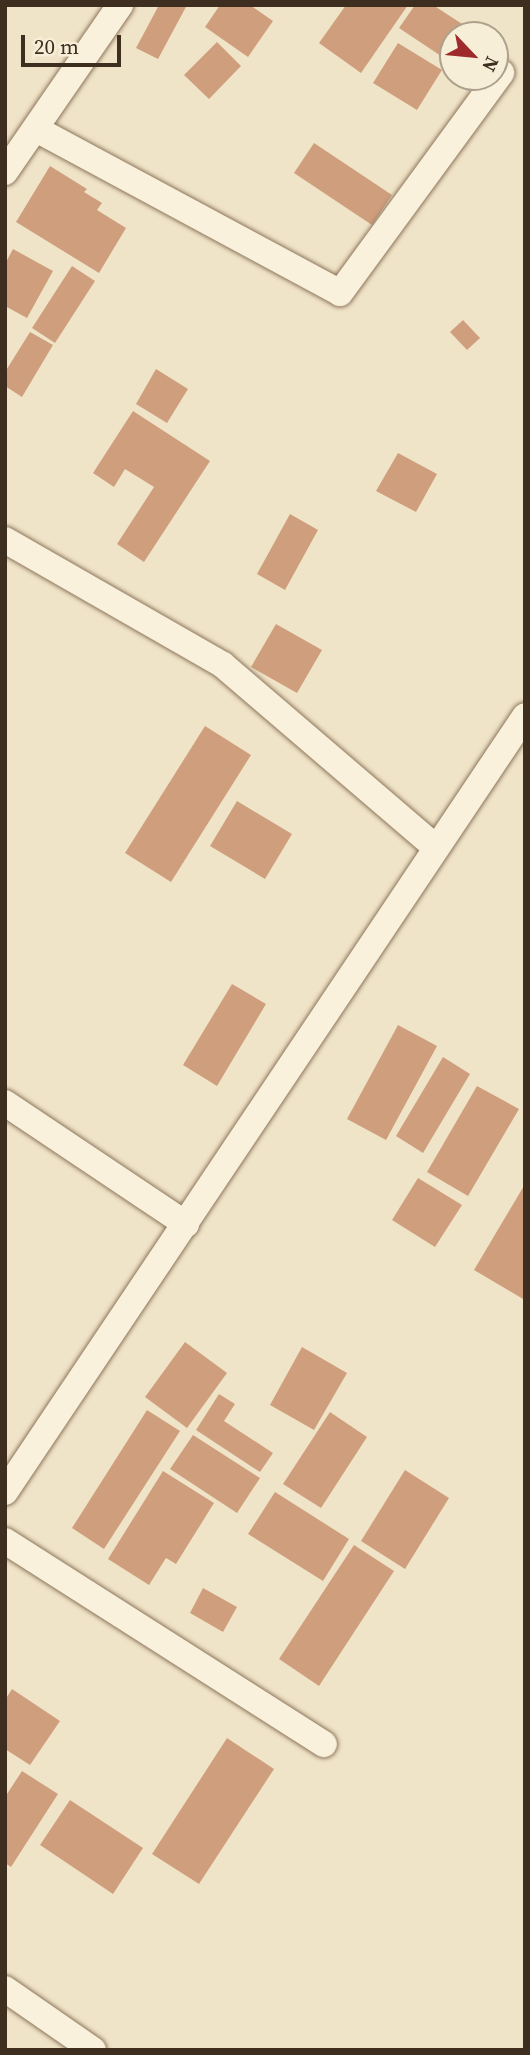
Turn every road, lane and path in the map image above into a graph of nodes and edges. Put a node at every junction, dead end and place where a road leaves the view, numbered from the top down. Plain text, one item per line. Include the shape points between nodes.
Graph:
1 (120, 5) edge
2 (488, 91) edge
3 (36, 129) junction
4 (5, 172) edge
5 (5, 540) edge
6 (525, 716) edge
7 (435, 847) junction
8 (5, 1103) edge
9 (186, 1224) junction
10 (5, 1492) edge
11 (5, 1541) edge
12 (324, 1744) dead end
13 (5, 1989) edge
14 (93, 2050) edge

1 - 3 street
2 - 3 street via 340,293
3 - 4 street
5 - 7 street via 223,664
6 - 7 street
7 - 9 street
8 - 9 street
9 - 10 street
11 - 12 street
13 - 14 street

